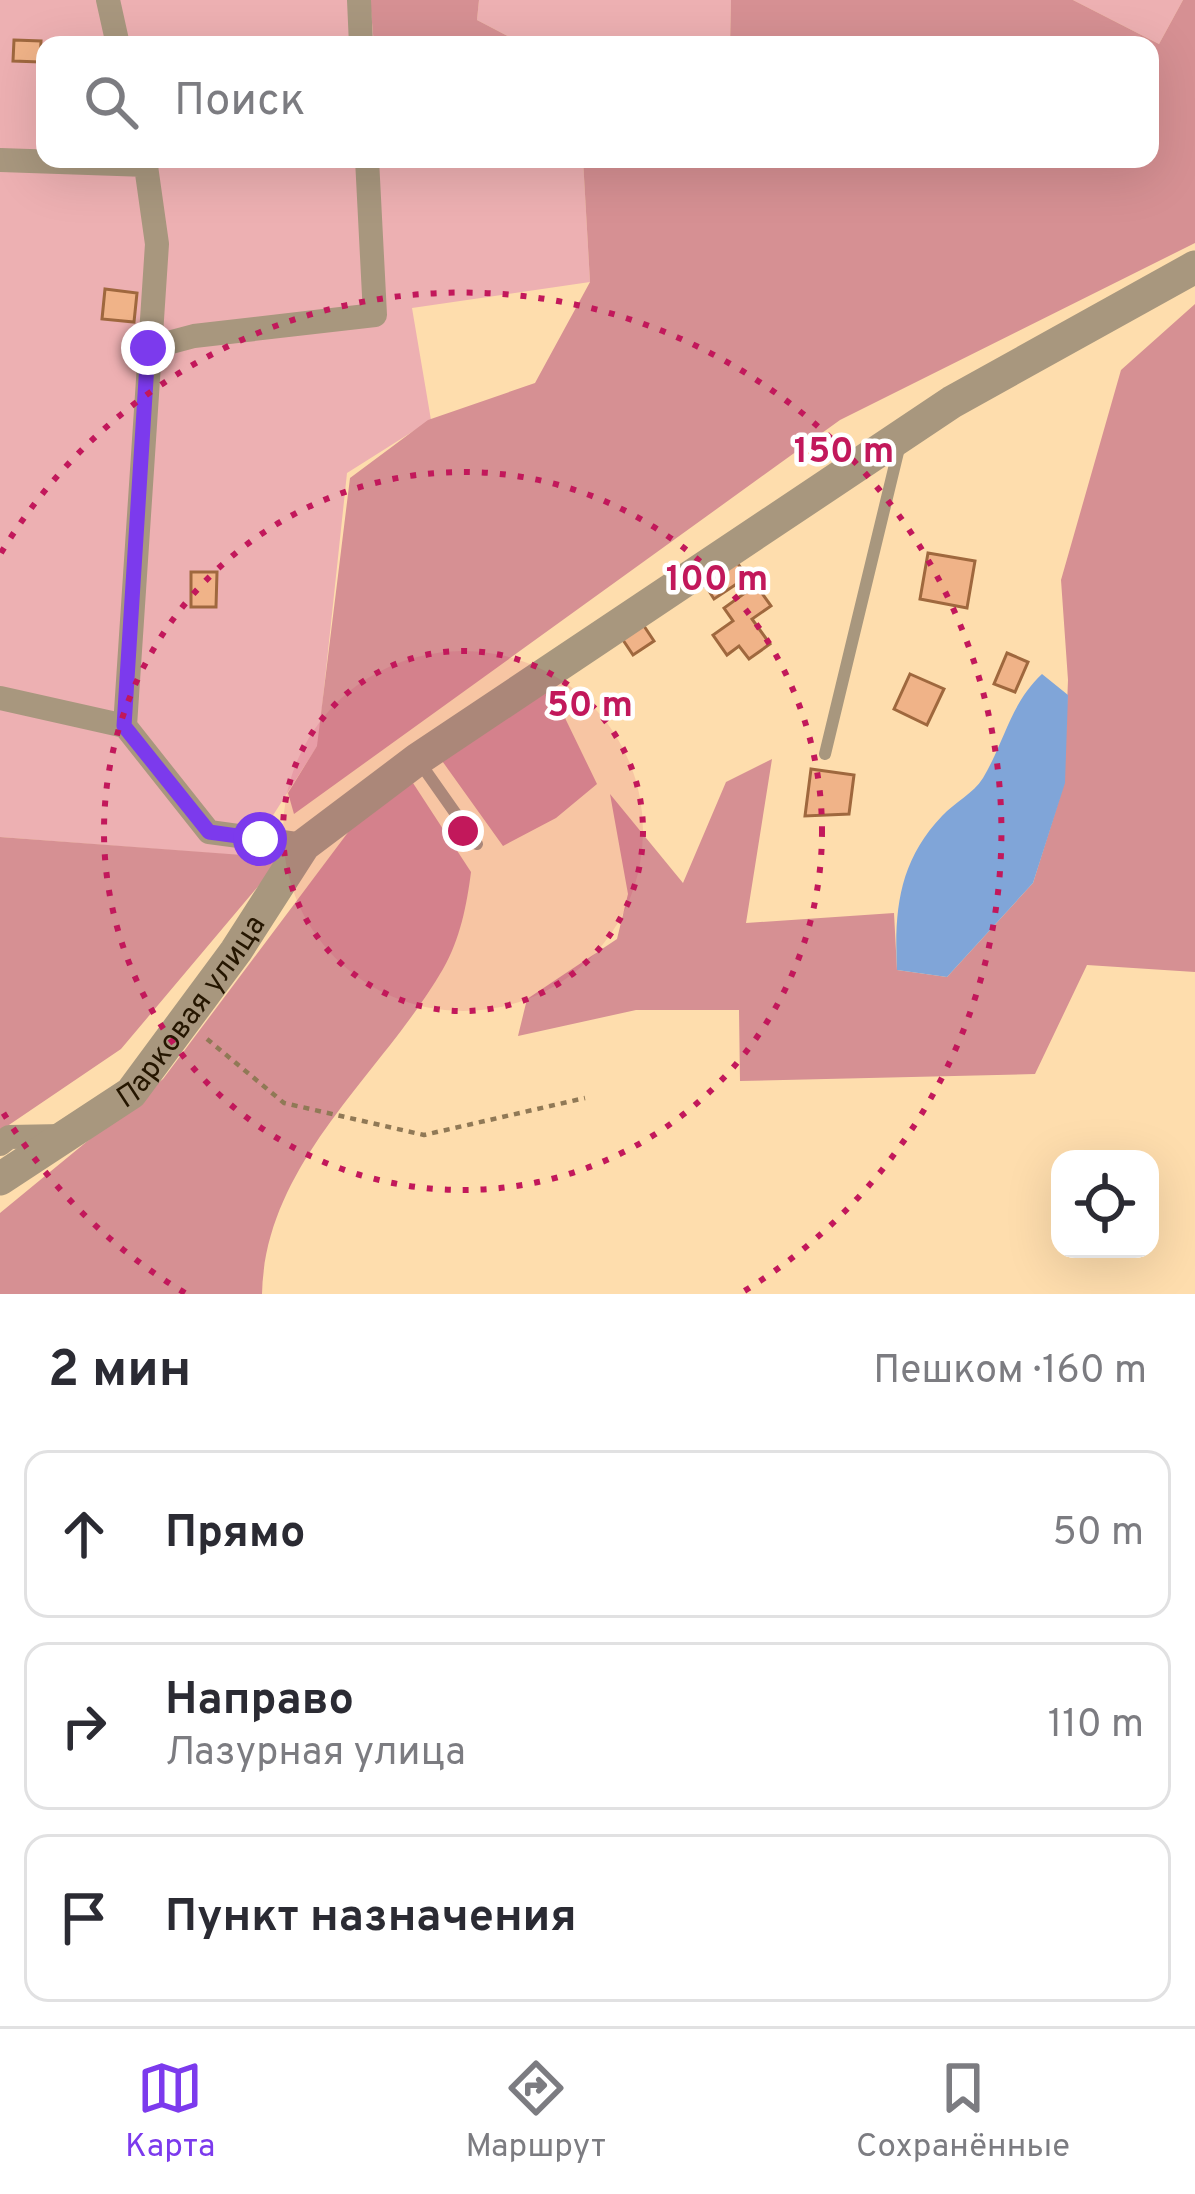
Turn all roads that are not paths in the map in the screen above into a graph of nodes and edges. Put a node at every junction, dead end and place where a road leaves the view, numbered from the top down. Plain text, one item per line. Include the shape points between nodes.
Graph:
1 (108, 0) edge
2 (359, 0) edge
3 (116, 36) edge
4 (361, 36) edge
5 (0, 160) edge
6 (36, 160) edge
7 (147, 168) edge
8 (367, 168) edge
9 (1195, 266) edge
10 (148, 348) junction
11 (902, 435) junction
12 (0, 698) edge
13 (124, 726) junction
14 (825, 754) dead end
15 (418, 759) junction
16 (478, 844) dead end
17 (304, 845) junction
18 (65, 1136) junction
19 (0, 1144) edge
20 (0, 1179) edge

1 - 3 street
2 - 4 street
5 - 6 street
7 - 10 street via 157,244
8 - 10 street via 375,315
9 - 11 street, Парковая улица
10 - 13 street
11 - 14 lane
11 - 15 street, Парковая улица
12 - 13 street
13 - 17 street via 209,832
15 - 16 lane
15 - 17 street, Парковая улица
17 - 18 street, Парковая улица via 131,1093
18 - 19 street
18 - 20 street, Парковая улица

